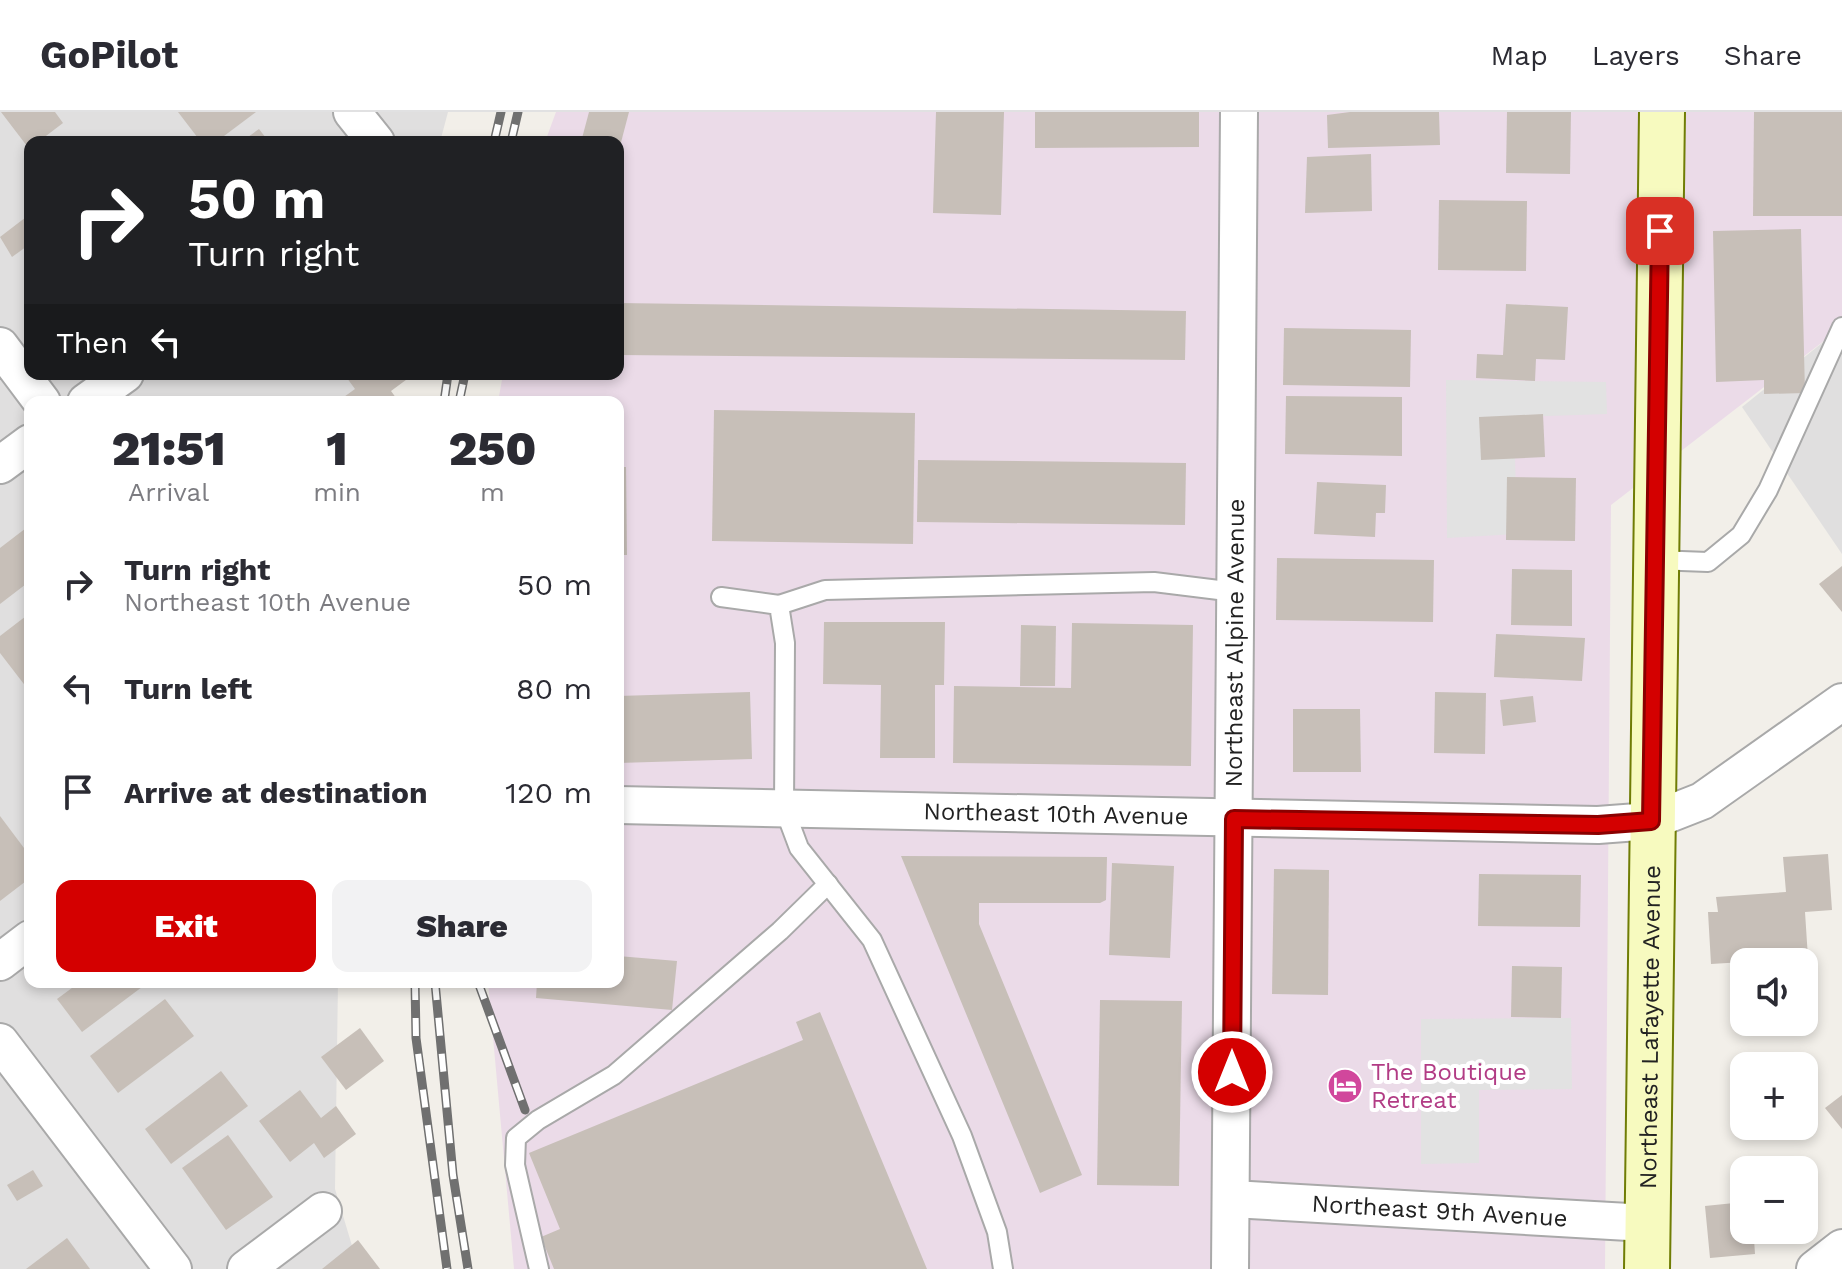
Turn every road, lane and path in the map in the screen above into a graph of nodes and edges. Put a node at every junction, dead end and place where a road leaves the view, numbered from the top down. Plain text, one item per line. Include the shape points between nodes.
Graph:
1 (352, 112) edge
2 (1239, 112) edge
3 (1662, 112) edge
4 (371, 136) edge
5 (1842, 327) edge
6 (0, 346) edge
7 (24, 378) edge
8 (117, 380) edge
9 (94, 396) edge
10 (24, 447) edge
11 (0, 465) edge
12 (1655, 560) junction
13 (1235, 592) junction
14 (721, 597) dead end
15 (779, 605) junction
16 (1841, 706) edge
17 (624, 805) edge
18 (784, 808) junction
19 (1234, 819) junction
20 (1651, 821) junction
21 (828, 884) junction
22 (24, 944) edge
23 (0, 962) edge
24 (0, 1042) edge
25 (1232, 1199) junction
26 (323, 1211) dead end
27 (1646, 1223) junction
28 (1842, 1248) edge
29 (173, 1269) edge
30 (246, 1269) edge
31 (539, 1269) edge
32 (1003, 1269) edge
33 (1230, 1269) edge
34 (1647, 1269) edge
35 (1815, 1269) edge

1 - 4 street
2 - 13 street, Northeast Alpine Avenue
3 - 12 main road, Northeast Lafayette Avenue
5 - 12 lane via 1768,490 1741,535 1708,562
6 - 7 street
8 - 9 street
10 - 11 street
12 - 20 main road, Northeast Lafayette Avenue
13 - 15 lane via 1154,582 825,590
13 - 19 street, Northeast Alpine Avenue
14 - 15 lane
15 - 18 lane via 785,643
16 - 20 street, Northeast 10th Avenue via 1702,801
17 - 18 street, Northeast 10th Avenue
18 - 19 street, Northeast 10th Avenue
18 - 21 lane via 799,848
19 - 20 street, Northeast 10th Avenue via 1598,825
19 - 25 street, Northeast Alpine Avenue
20 - 27 main road, Northeast Lafayette Avenue
21 - 31 lane via 614,1075 516,1138 515,1165
21 - 32 lane via 872,940 962,1136 997,1232
22 - 23 street
24 - 29 street
25 - 27 street, Northeast 9th Avenue
25 - 33 street, Northeast Alpine Avenue
26 - 30 street
27 - 34 main road, Northeast Lafayette Avenue
28 - 35 street

